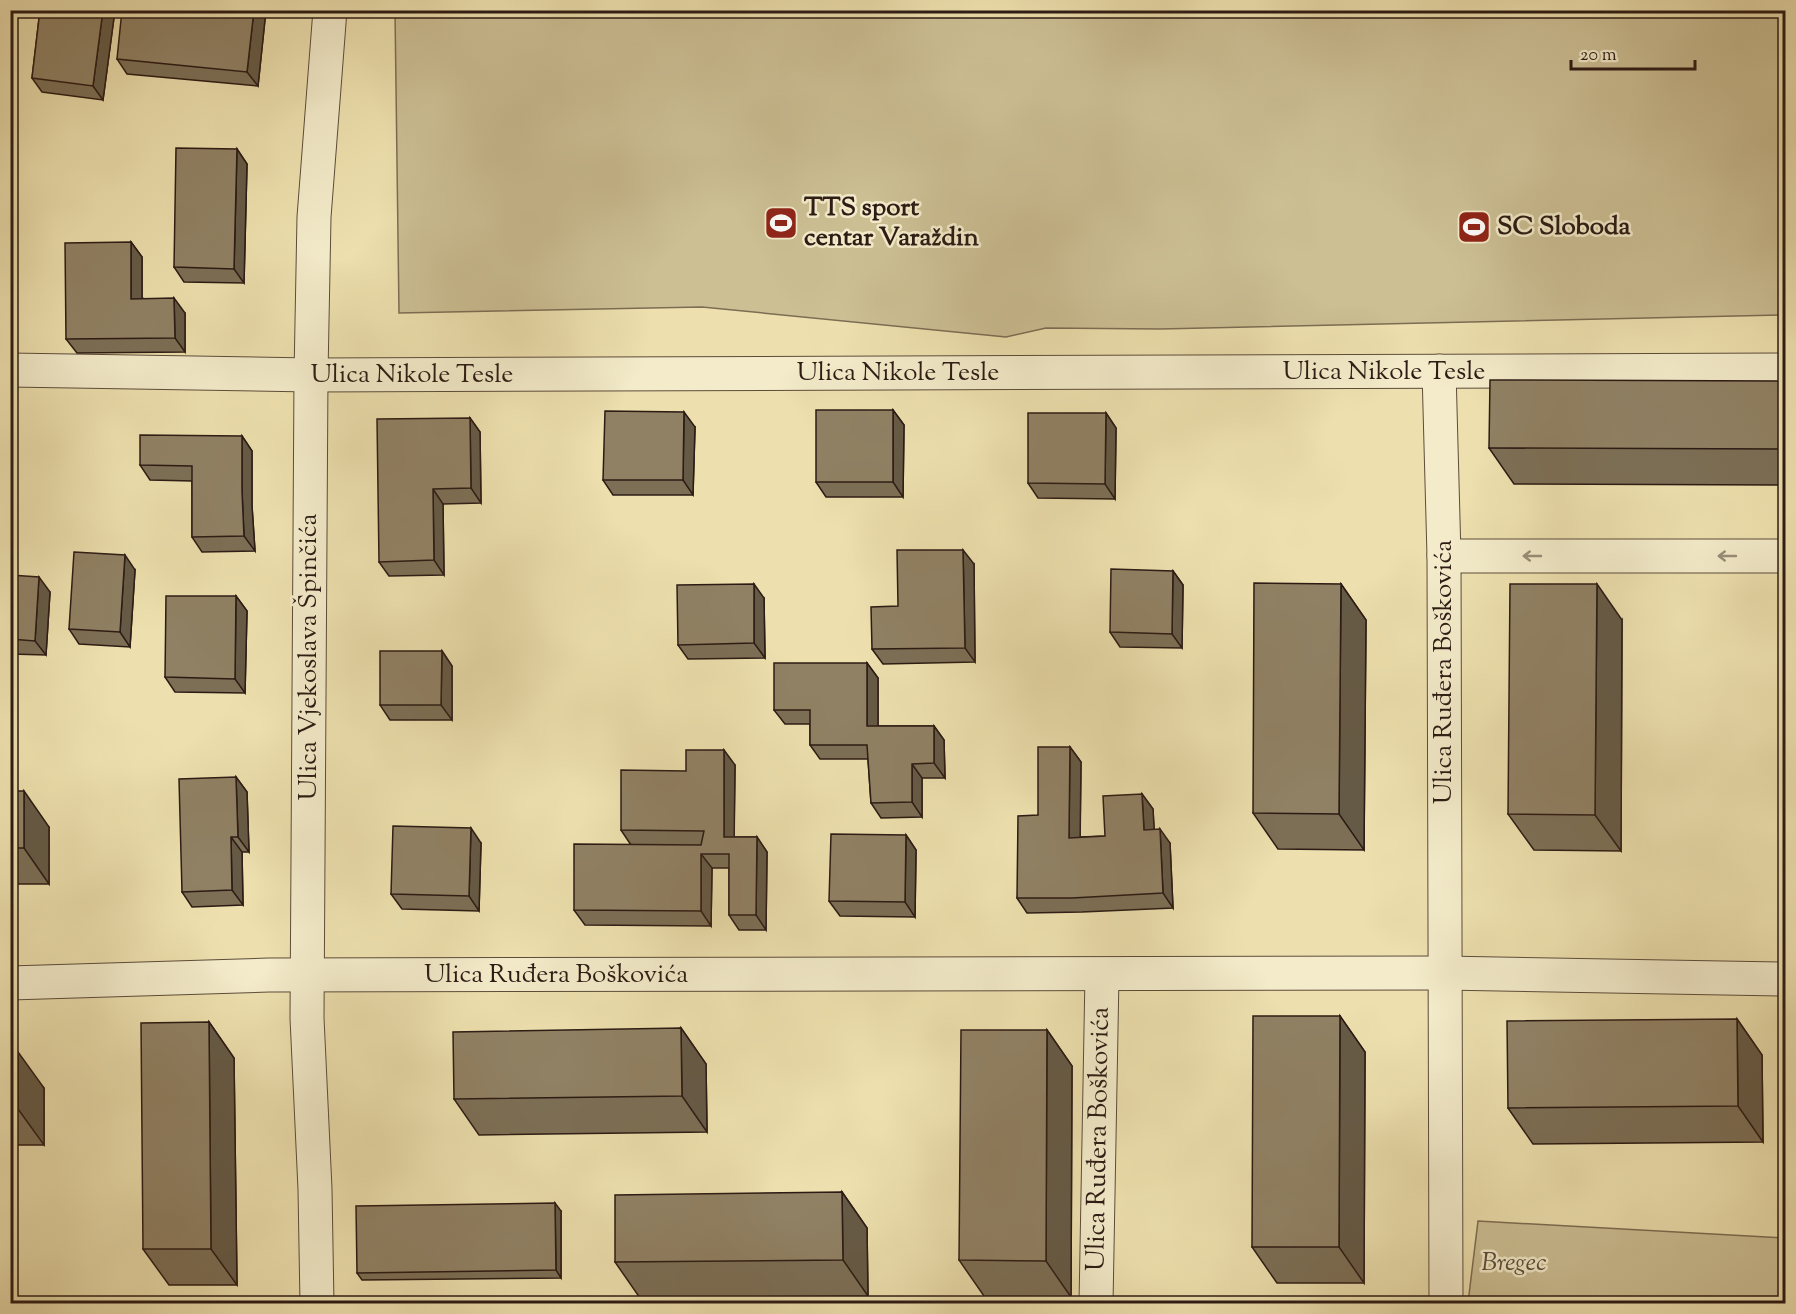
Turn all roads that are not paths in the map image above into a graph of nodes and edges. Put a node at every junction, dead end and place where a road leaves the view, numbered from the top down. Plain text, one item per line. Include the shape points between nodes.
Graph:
1 (330, 10) edge
2 (10, 370) edge
3 (1785, 370) edge
4 (1439, 371) junction
5 (311, 375) junction
6 (1444, 556) junction
7 (1785, 556) edge
8 (1444, 974) junction
9 (307, 975) junction
10 (1102, 975) junction
11 (1785, 979) edge
12 (10, 983) edge
13 (317, 1304) edge
14 (1096, 1304) edge
15 (1446, 1304) edge

1 - 5 street, Ulica Vjekoslava Špinčića via 314,217
2 - 5 street, Ulica Nikole Tesle
3 - 4 street, Ulica Nikole Tesle
4 - 5 street, Ulica Nikole Tesle
4 - 6 street, Ulica Ruđera Boškovića
5 - 9 street, Ulica Vjekoslava Špinčića
7 -> 6 street
6 - 8 street, Ulica Ruđera Boškovića
8 - 10 street, Ulica Ruđera Boškovića
8 - 11 street, Ulica Ruđera Boškovića
8 - 15 street, Ulica Ruđera Boškovića
9 - 10 street, Ulica Ruđera Boškovića
9 - 12 street, Ulica Ruđera Boškovića
9 - 13 street, Ulica Vjekoslava Špinčića
10 - 14 street, Ulica Ruđera Boškovića

